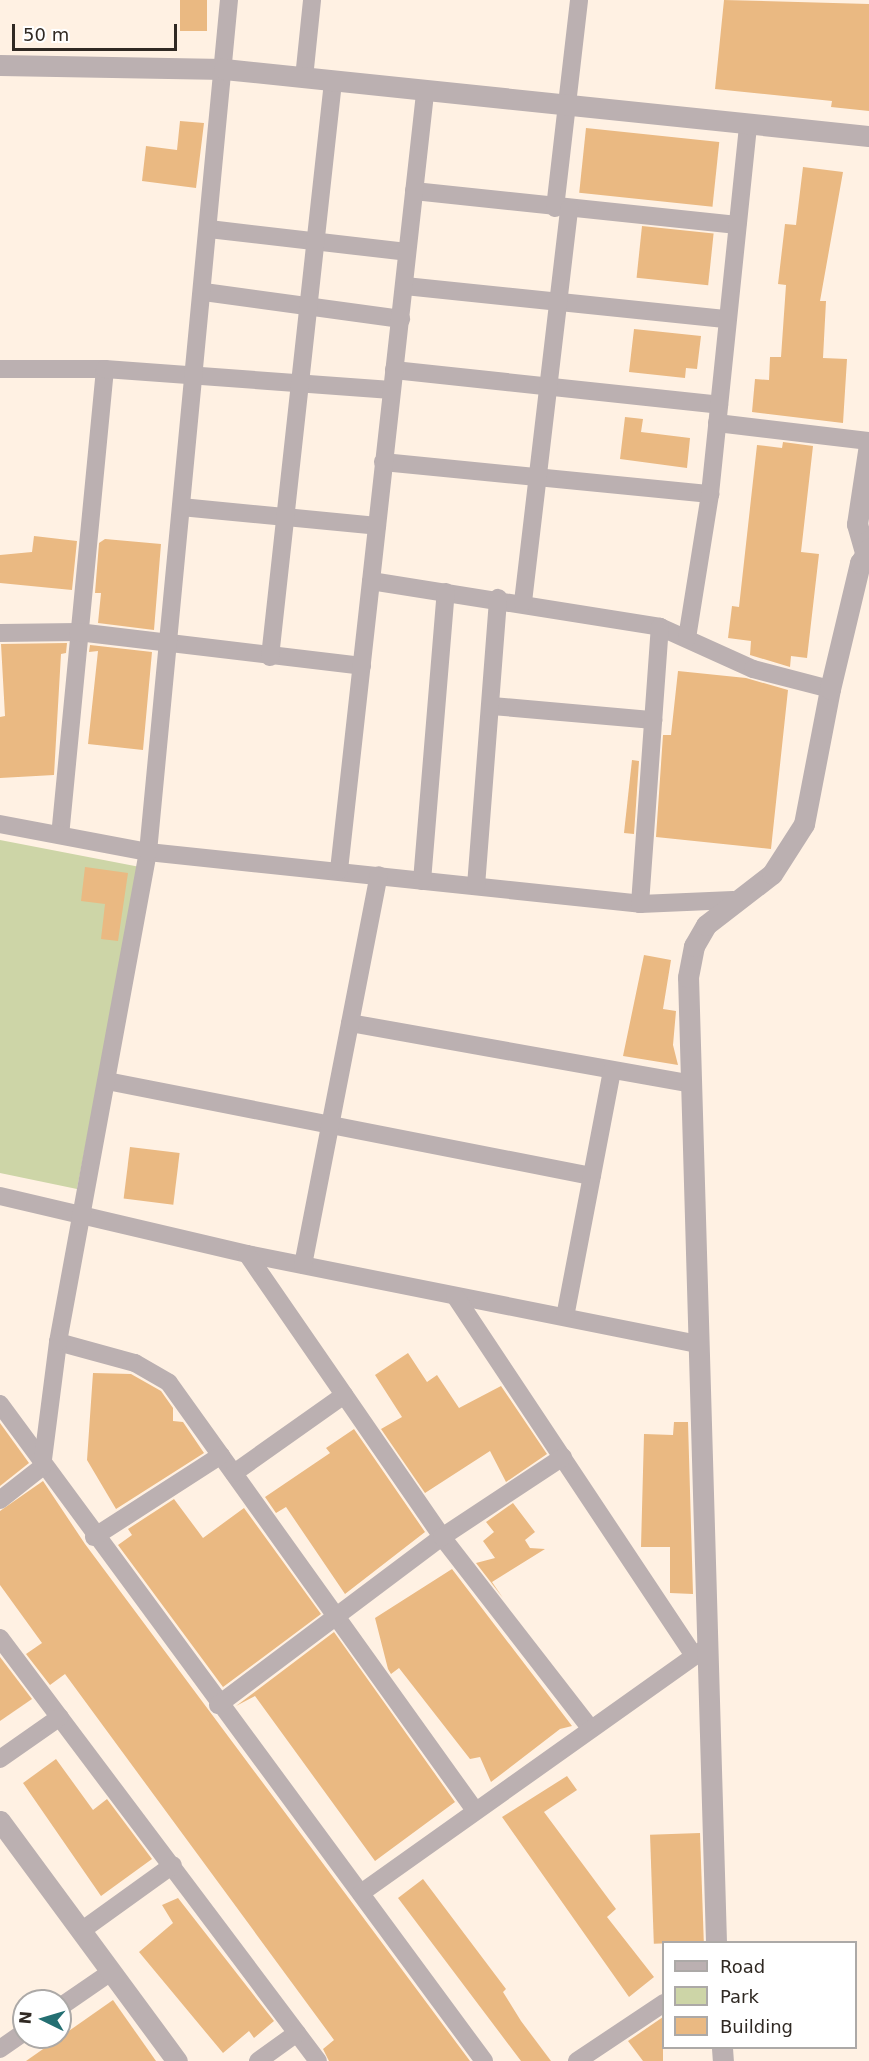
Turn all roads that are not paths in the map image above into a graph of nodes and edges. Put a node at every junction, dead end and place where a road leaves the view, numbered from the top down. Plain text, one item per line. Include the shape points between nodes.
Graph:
1 (229, 0) edge
2 (312, 0) edge
3 (579, 0) edge
4 (0, 65) edge
5 (224, 69) junction
6 (304, 78) junction
7 (333, 82) junction
8 (425, 94) junction
9 (567, 106) junction
10 (748, 127) junction
11 (869, 136) edge
12 (414, 191) junction
13 (562, 208) junction
14 (737, 225) junction
15 (209, 229) junction
16 (316, 242) junction
17 (407, 252) junction
18 (405, 286) junction
19 (204, 292) junction
20 (559, 300) junction
21 (309, 306) junction
22 (400, 319) junction
23 (727, 319) junction
24 (0, 369) edge
25 (105, 369) junction
26 (394, 370) junction
27 (196, 372) junction
28 (300, 381) junction
29 (550, 389) junction
30 (391, 390) junction
31 (718, 414) junction
32 (869, 443) edge
33 (383, 462) junction
34 (539, 478) junction
35 (710, 494) junction
36 (181, 507) junction
37 (287, 515) junction
38 (377, 526) junction
39 (866, 556) edge
40 (371, 581) junction
41 (446, 592) junction
42 (498, 598) junction
43 (524, 602) junction
44 (660, 627) junction
45 (78, 632) junction
46 (0, 633) edge
47 (687, 638) junction
48 (168, 646) junction
49 (270, 657) junction
50 (362, 666) junction
51 (830, 689) junction
52 (492, 706) junction
53 (653, 720) junction
54 (0, 824) edge
55 (60, 835) junction
56 (148, 852) junction
57 (339, 870) junction
58 (379, 875) junction
59 (422, 881) junction
60 (476, 886) junction
61 (733, 900) junction
62 (640, 904) junction
63 (350, 1023) junction
64 (612, 1070) junction
65 (107, 1081) junction
66 (691, 1084) junction
67 (330, 1125) junction
68 (592, 1176) junction
69 (0, 1196) edge
70 (82, 1215) junction
71 (247, 1254) junction
72 (303, 1265) junction
73 (455, 1296) junction
74 (565, 1317) junction
75 (58, 1342) junction
76 (698, 1344) junction
77 (344, 1395) junction
78 (0, 1404) edge
79 (221, 1455) junction
80 (563, 1457) junction
81 (42, 1467) junction
82 (234, 1473) junction
83 (0, 1500) edge
84 (94, 1537) junction
85 (442, 1537) junction
86 (338, 1619) junction
87 (0, 1638) edge
88 (700, 1652) junction
89 (218, 1705) junction
90 (60, 1717) junction
91 (590, 1728) junction
92 (0, 1759) edge
93 (474, 1809) junction
94 (0, 1821) edge
95 (173, 1865) junction
96 (361, 1893) junction
97 (81, 1931) junction
98 (716, 1941) edge
99 (111, 1972) junction
100 (72, 1999) edge
101 (662, 2004) edge
102 (297, 2033) junction
103 (176, 2061) edge
104 (258, 2061) edge
105 (318, 2061) edge
106 (484, 2061) edge
107 (577, 2061) edge

1 - 5 street
2 - 6 street
3 - 9 street
4 - 5 street
5 - 6 street
5 - 15 street
6 - 7 street
7 - 8 street
7 - 16 street
8 - 9 street
8 - 12 street
9 - 10 street
9 - 13 street
10 - 11 street
10 - 14 street
12 - 13 street
12 - 17 street
13 - 14 street
13 - 20 street
14 - 23 street
15 - 16 street
15 - 19 street
16 - 17 street
16 - 21 street
17 - 18 street
18 - 20 street
18 - 22 street
19 - 21 street
19 - 27 street
20 - 23 street
20 - 29 street
21 - 22 street
21 - 28 street
22 - 26 street
23 - 31 street
24 - 25 street
25 - 27 street
25 - 45 street
26 - 29 street
26 - 30 street
27 - 28 street
27 - 36 street
28 - 30 street
28 - 37 street
29 - 31 street
29 - 34 street
30 - 33 street
31 - 32 street
31 - 35 street
32 - 39 street via 857,524
33 - 34 street
33 - 38 street
34 - 35 street
34 - 43 street
35 - 47 street
36 - 37 street
36 - 48 street
37 - 38 street
37 - 49 street
38 - 40 street
39 - 51 street
40 - 41 street
40 - 50 street
41 - 42 street
41 - 59 street
42 - 43 street
42 - 52 street
43 - 44 street
44 - 47 street
44 - 53 street
45 - 46 street
45 - 48 street
45 - 55 street
47 - 51 street via 753,669
48 - 49 street
48 - 56 street
49 - 50 street
50 - 57 street
51 - 61 street via 812,794 792,851 772,874
52 - 53 street
52 - 60 street
53 - 62 street
54 - 55 street
55 - 56 street
56 - 57 street
56 - 65 street
57 - 58 street
58 - 59 street
58 - 63 street
59 - 60 street
60 - 62 street
61 - 62 street
61 - 66 street via 706,925 694,946 688,977
63 - 64 street
63 - 67 street
64 - 66 street
64 - 68 street
65 - 67 street
65 - 70 street
66 - 76 street
67 - 68 street
67 - 72 street
68 - 74 street
69 - 70 street
70 - 71 street
70 - 75 street
71 - 72 street
71 - 77 street
72 - 73 street
73 - 74 street
73 - 80 street
74 - 76 street
75 - 79 street via 157,1372
75 - 81 street
76 - 88 street
77 - 82 street
77 - 85 street
78 - 81 street
79 - 82 street
79 - 84 street
80 - 85 street
80 - 88 street
81 - 83 street
81 - 84 street
82 - 86 street
84 - 89 street
85 - 86 street
85 - 91 street
86 - 89 street
86 - 93 street
87 - 90 street
88 - 91 street
88 - 98 street
89 - 96 street
90 - 92 street
90 - 95 street
91 - 93 street
93 - 96 street
94 - 97 street
95 - 97 street
95 - 102 street
96 - 106 street
97 - 99 street
99 - 100 street
99 - 103 street
101 - 107 street
102 - 104 street
102 - 105 street

